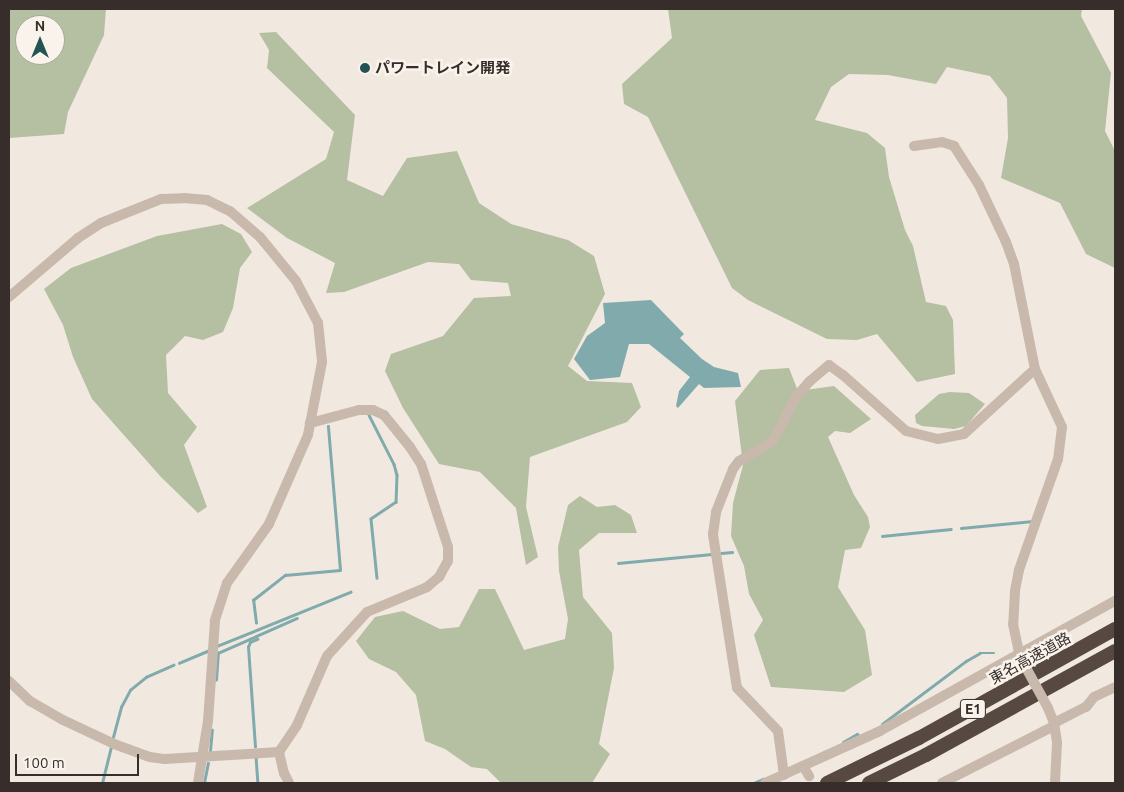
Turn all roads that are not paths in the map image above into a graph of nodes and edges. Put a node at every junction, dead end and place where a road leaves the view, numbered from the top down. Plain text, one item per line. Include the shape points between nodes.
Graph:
1 (914, 146) dead end
2 (9, 297) edge
3 (1035, 369) junction
4 (310, 423) junction
5 (1115, 600) edge
6 (1115, 629) edge
7 (1115, 651) edge
8 (1019, 653) junction
9 (9, 681) edge
10 (1115, 687) edge
11 (1054, 725) junction
12 (279, 752) junction
13 (203, 757) junction
14 (803, 766) junction
15 (784, 775) junction
16 (809, 776) dead end
17 (198, 783) edge
18 (289, 783) edge
19 (765, 783) edge
20 (827, 783) edge
21 (868, 783) edge
22 (942, 783) edge
23 (1055, 783) edge

1 - 3 street via 942,142 954,146 979,185 1014,264
2 - 4 street via 78,238 101,223 161,199 207,200 230,210 260,237 296,281 318,322 322,362
3 - 8 street via 1060,419 1062,441 1019,570 1013,624
3 - 15 street via 964,434 938,439 906,431 829,365 796,397 773,441 739,461 733,469 716,512 714,534 737,688 778,731
4 - 12 street via 359,410 373,410 384,415 421,464 448,547 448,561 439,577 427,587 367,612 327,656 296,725
4 - 13 street via 269,524 227,583 215,621
5 - 8 street
6 - 20 highway, 東名高速道路 / E1 via 927,733
7 - 21 highway, E1 via 960,737
8 - 11 street, bridge
8 - 14 street via 880,731
9 - 13 street via 30,701 114,744 150,757
10 - 11 street via 1094,697 1086,707
11 - 22 street
11 - 23 street via 1057,743
12 - 13 street
12 - 18 street
13 - 17 street
14 - 15 street
14 - 16 street
15 - 19 street

